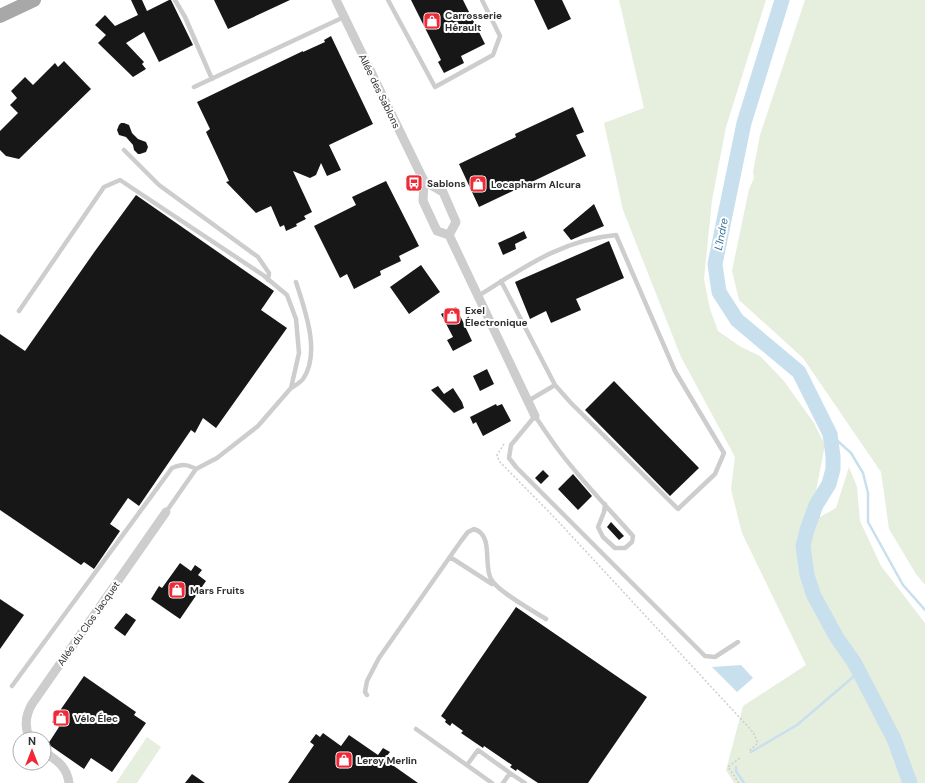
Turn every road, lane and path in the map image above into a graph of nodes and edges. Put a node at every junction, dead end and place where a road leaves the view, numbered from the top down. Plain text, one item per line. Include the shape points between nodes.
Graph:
1 (34, 0) edge
2 (175, 0) edge
3 (336, 0) edge
4 (388, 0) edge
5 (482, 0) edge
6 (0, 16) edge
7 (344, 17) junction
8 (212, 79) junction
9 (194, 87) dead end
10 (124, 150) dead end
11 (424, 181) junction
12 (449, 235) junction
13 (268, 280) junction
14 (501, 281) junction
15 (296, 282) dead end
16 (478, 296) junction
17 (19, 311) dead end
18 (554, 385) junction
19 (290, 388) junction
20 (528, 401) junction
21 (535, 416) junction
22 (506, 441) dead end
23 (196, 469) junction
24 (605, 504) junction
25 (166, 512) joint
26 (450, 557) junction
27 (500, 589) junction
28 (546, 619) dead end
29 (738, 642) dead end
30 (12, 686) dead end
31 (367, 695) dead end
32 (416, 729) dead end
33 (26, 731) edge
34 (749, 751) dead end
35 (52, 758) edge
36 (740, 758) dead end
37 (467, 765) junction
38 (510, 772) junction
39 (69, 783) edge
40 (492, 783) edge
41 (502, 783) edge
42 (524, 783) edge
43 (739, 783) edge

1 - 6 main road
2 - 8 lane
3 - 7 street, Allée des Sablons
4 - 5 lane via 435,87 493,55 500,36
7 - 8 lane
7 - 11 street, Allée des Sablons
8 - 9 lane
10 - 13 lane via 159,185 258,257 269,273
11 - 12 street, Allée des Sablons via 423,201 437,230
11 - 12 street via 443,192 456,222
12 - 16 street, Allée des Sablons
13 - 17 lane via 120,180 104,188
13 - 19 lane via 287,295 296,319 299,353
14 - 16 lane
14 - 18 lane
14 - 18 lane via 532,261 560,248 598,237 616,235 675,370 724,453 715,474 678,509
15 - 19 lane via 311,341 311,360 303,380
16 - 20 street, Allée des Sablons
18 - 20 lane
19 - 23 lane via 258,426 216,458
20 - 21 street, Allée des Sablons
21 - 24 lane via 560,452
21 - 29 lane via 511,445 510,458 516,467 705,656 715,657
22 - 34 path via 498,455 499,460 753,732 758,743
23 - 25 lane
23 - 30 lane via 187,464 179,464 172,468
24 - 24 lane via 598,527 603,537 615,548 626,548 632,542 632,536
25 - 33 street, Allée du Clos Jacquet via 32,704 25,724
26 - 27 lane
26 - 27 lane via 468,532 474,529 479,531 486,548 491,580
26 - 31 lane via 379,658 365,687
27 - 28 lane
32 - 37 lane
35 - 39 street via 62,765
36 - 43 path via 728,767
37 - 38 lane via 478,750
37 - 40 lane
38 - 41 lane
38 - 42 lane

